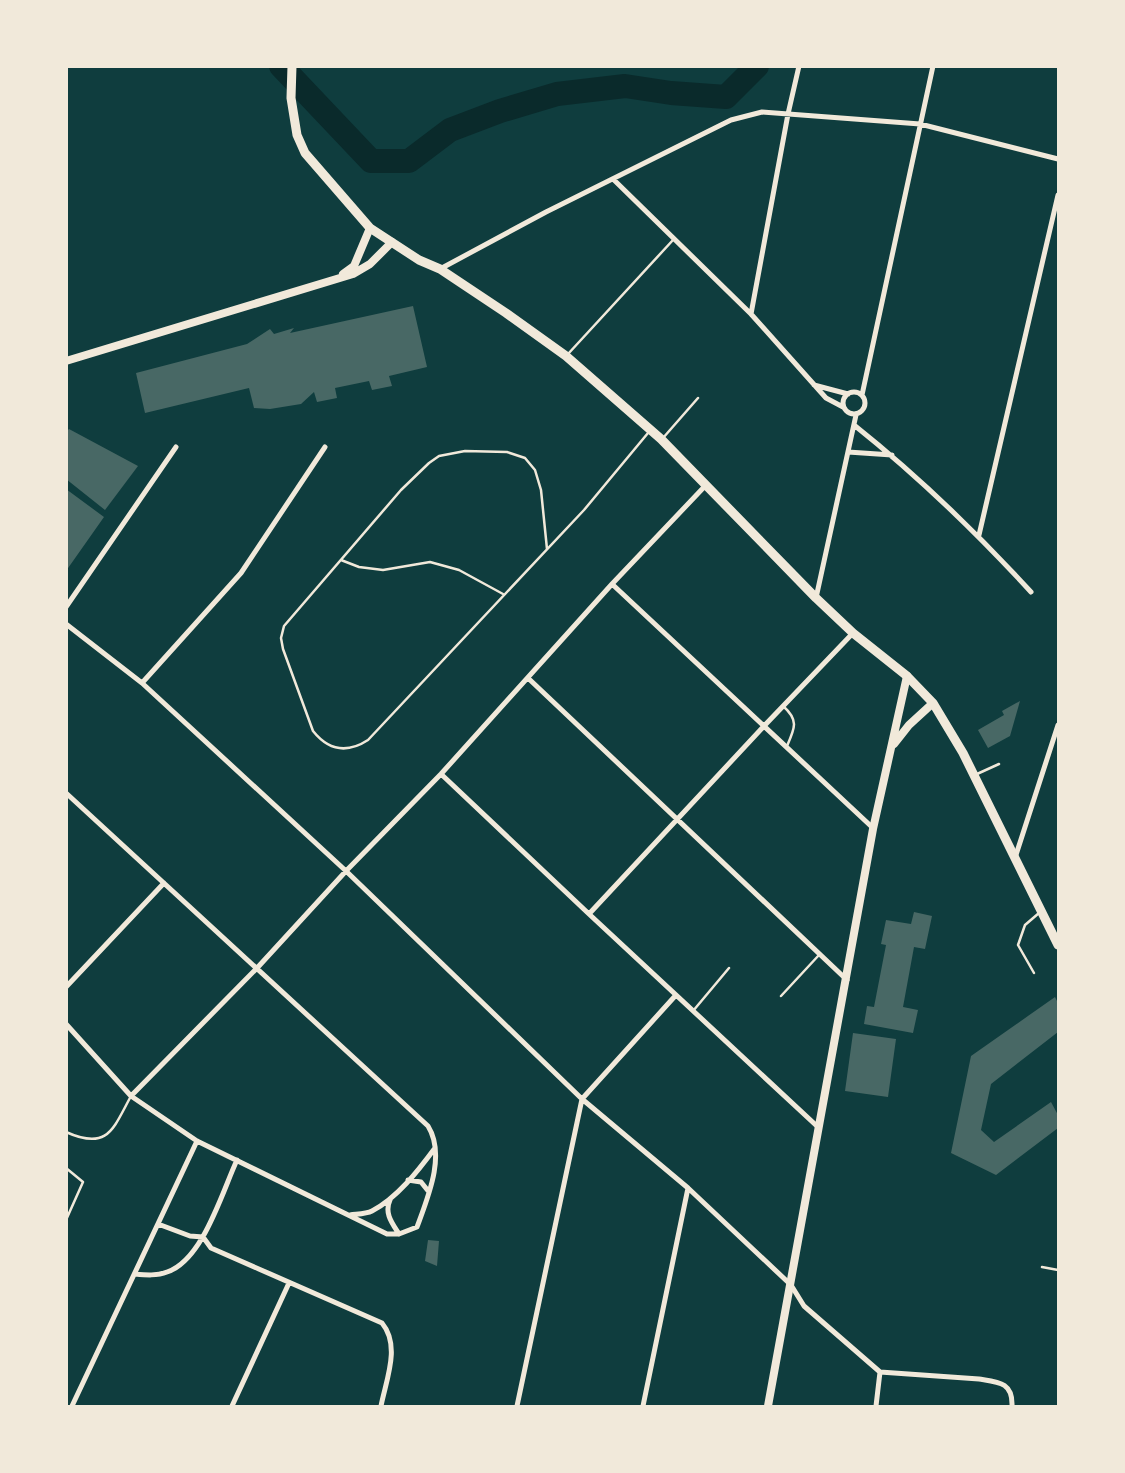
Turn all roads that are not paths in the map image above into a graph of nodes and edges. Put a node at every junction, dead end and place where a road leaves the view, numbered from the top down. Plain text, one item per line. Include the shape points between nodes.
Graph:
1 (292, 66) edge
2 (799, 66) edge
3 (933, 66) edge
4 (788, 114) junction
5 (920, 124) junction
6 (1059, 159) edge
7 (614, 179) junction
8 (1059, 195) edge
9 (370, 228) junction
10 (674, 239) junction
11 (392, 242) junction
12 (440, 269) junction
13 (337, 278) junction
14 (751, 314) junction
15 (566, 356) junction
16 (66, 361) edge
17 (814, 384) junction
18 (848, 394) junction
19 (862, 395) junction
20 (698, 398) dead end
21 (843, 407) junction
22 (856, 415) junction
23 (854, 425) junction
24 (650, 429) junction
25 (661, 439) junction
26 (176, 447) dead end
27 (325, 447) dead end
28 (848, 452) junction
29 (892, 455) junction
30 (706, 485) junction
31 (979, 535) junction
32 (547, 549) junction
33 (341, 560) junction
34 (612, 584) junction
35 (1031, 592) dead end
36 (504, 594) junction
37 (816, 598) junction
38 (66, 607) edge
39 (66, 624) edge
40 (853, 633) junction
41 (907, 676) junction
42 (528, 679) junction
43 (142, 683) junction
44 (933, 703) junction
45 (783, 706) junction
46 (765, 724) junction
47 (1059, 725) edge
48 (787, 746) junction
49 (892, 746) junction
50 (999, 764) dead end
51 (441, 774) junction
52 (974, 775) junction
53 (66, 793) edge
54 (677, 818) junction
55 (873, 829) junction
56 (1015, 858) junction
57 (346, 871) junction
58 (164, 883) junction
59 (1042, 911) junction
60 (589, 914) junction
61 (1059, 945) edge
62 (819, 954) junction
63 (258, 967) junction
64 (729, 968) dead end
65 (1034, 972) dead end
66 (847, 980) junction
67 (66, 986) edge
68 (676, 995) junction
69 (781, 996) dead end
70 (693, 1011) junction
71 (66, 1024) edge
72 (131, 1096) junction
73 (582, 1099) junction
74 (819, 1128) junction
75 (66, 1132) edge
76 (197, 1141) junction
77 (436, 1146) junction
78 (237, 1160) junction
79 (66, 1168) edge
80 (408, 1180) junction
81 (688, 1188) junction
82 (429, 1192) junction
83 (392, 1197) junction
84 (350, 1215) junction
85 (66, 1220) edge
86 (158, 1224) junction
87 (399, 1234) junction
88 (203, 1237) junction
89 (1042, 1267) dead end
90 (1059, 1270) edge
91 (135, 1275) junction
92 (289, 1283) junction
93 (791, 1285) junction
94 (880, 1372) junction
95 (72, 1406) edge
96 (232, 1406) edge
97 (381, 1406) edge
98 (517, 1406) edge
99 (643, 1406) edge
100 (768, 1406) edge
101 (876, 1406) edge
102 (1012, 1406) edge

1 - 9 main road via 291,98 305,153
2 - 4 street
3 - 5 street
4 - 5 street
4 - 7 street via 743,116
4 - 14 street
5 - 6 street
5 - 19 street
7 - 10 street
7 - 12 street
8 - 31 street
9 - 11 main road
9 - 13 main road via 354,266
10 - 14 street
10 - 15 lane
11 - 12 main road
11 - 13 main road via 370,264
12 - 15 main road
13 - 16 main road
14 - 17 street
15 - 24 main road
17 - 18 street
17 - 21 street via 826,398
18 - 19 street
18 - 21 street
19 - 22 street via 865,405
20 - 25 lane
21 - 22 street
22 - 23 street
23 - 28 street
23 - 29 street
24 - 25 main road
24 - 32 lane
25 - 30 main road
26 - 38 street
27 - 43 street via 241,573
28 - 29 street
28 - 37 street
29 - 31 street
30 - 34 street
30 - 37 main road
31 - 35 street
32 - 33 lane via 541,490 535,470 525,458 507,452 465,451 429,463
32 - 36 lane
33 - 36 lane via 383,570 430,562 459,570
33 - 36 lane via 284,626 281,638 313,731 329,745 345,749 368,740
34 - 42 street
34 - 46 street
37 - 40 main road
39 - 43 street
40 - 41 main road
40 - 45 street
41 - 44 main road
41 - 49 main road
42 - 51 street
42 - 54 street
43 - 57 street
44 - 49 main road
44 - 52 main road
45 - 46 street
45 - 48 lane via 794,720
46 - 48 street
46 - 54 street
47 - 56 street
48 - 55 street
49 - 55 main road
50 - 52 lane
51 - 57 street
51 - 60 street
52 - 56 main road
53 - 58 street
54 - 60 street
54 - 62 street
55 - 66 main road
56 - 59 main road
57 - 63 street
57 - 73 street
58 - 63 street
58 - 67 street
59 - 61 main road
59 - 65 lane via 1025,925 1018,945
60 - 68 street
62 - 66 street
62 - 69 lane
63 - 72 street
63 - 77 street via 428,1126
64 - 70 lane
66 - 74 main road
68 - 70 street
68 - 73 street
70 - 74 street
71 - 72 street
72 - 75 lane via 104,1138 83,1139
72 - 76 street
73 - 81 street
73 - 98 street
74 - 93 main road
76 - 78 street
76 - 86 street
77 - 80 street
77 - 82 street
78 - 84 street
78 - 88 street
79 - 85 lane via 83,1182
80 - 82 street via 421,1182
80 - 83 street
81 - 93 street
81 - 99 street
82 - 87 street via 417,1227
83 - 84 street via 370,1212
83 - 87 street via 388,1218
84 - 87 street via 387,1234
86 - 88 street
86 - 91 street
88 - 91 street via 177,1267 154,1275
88 - 92 street via 211,1248
89 - 90 lane
91 - 95 street
92 - 96 street
92 - 97 street via 382,1323 391,1333 393,1347
93 - 94 street via 804,1306
93 - 100 main road
94 - 101 street
94 - 102 street via 995,1382 1008,1388

